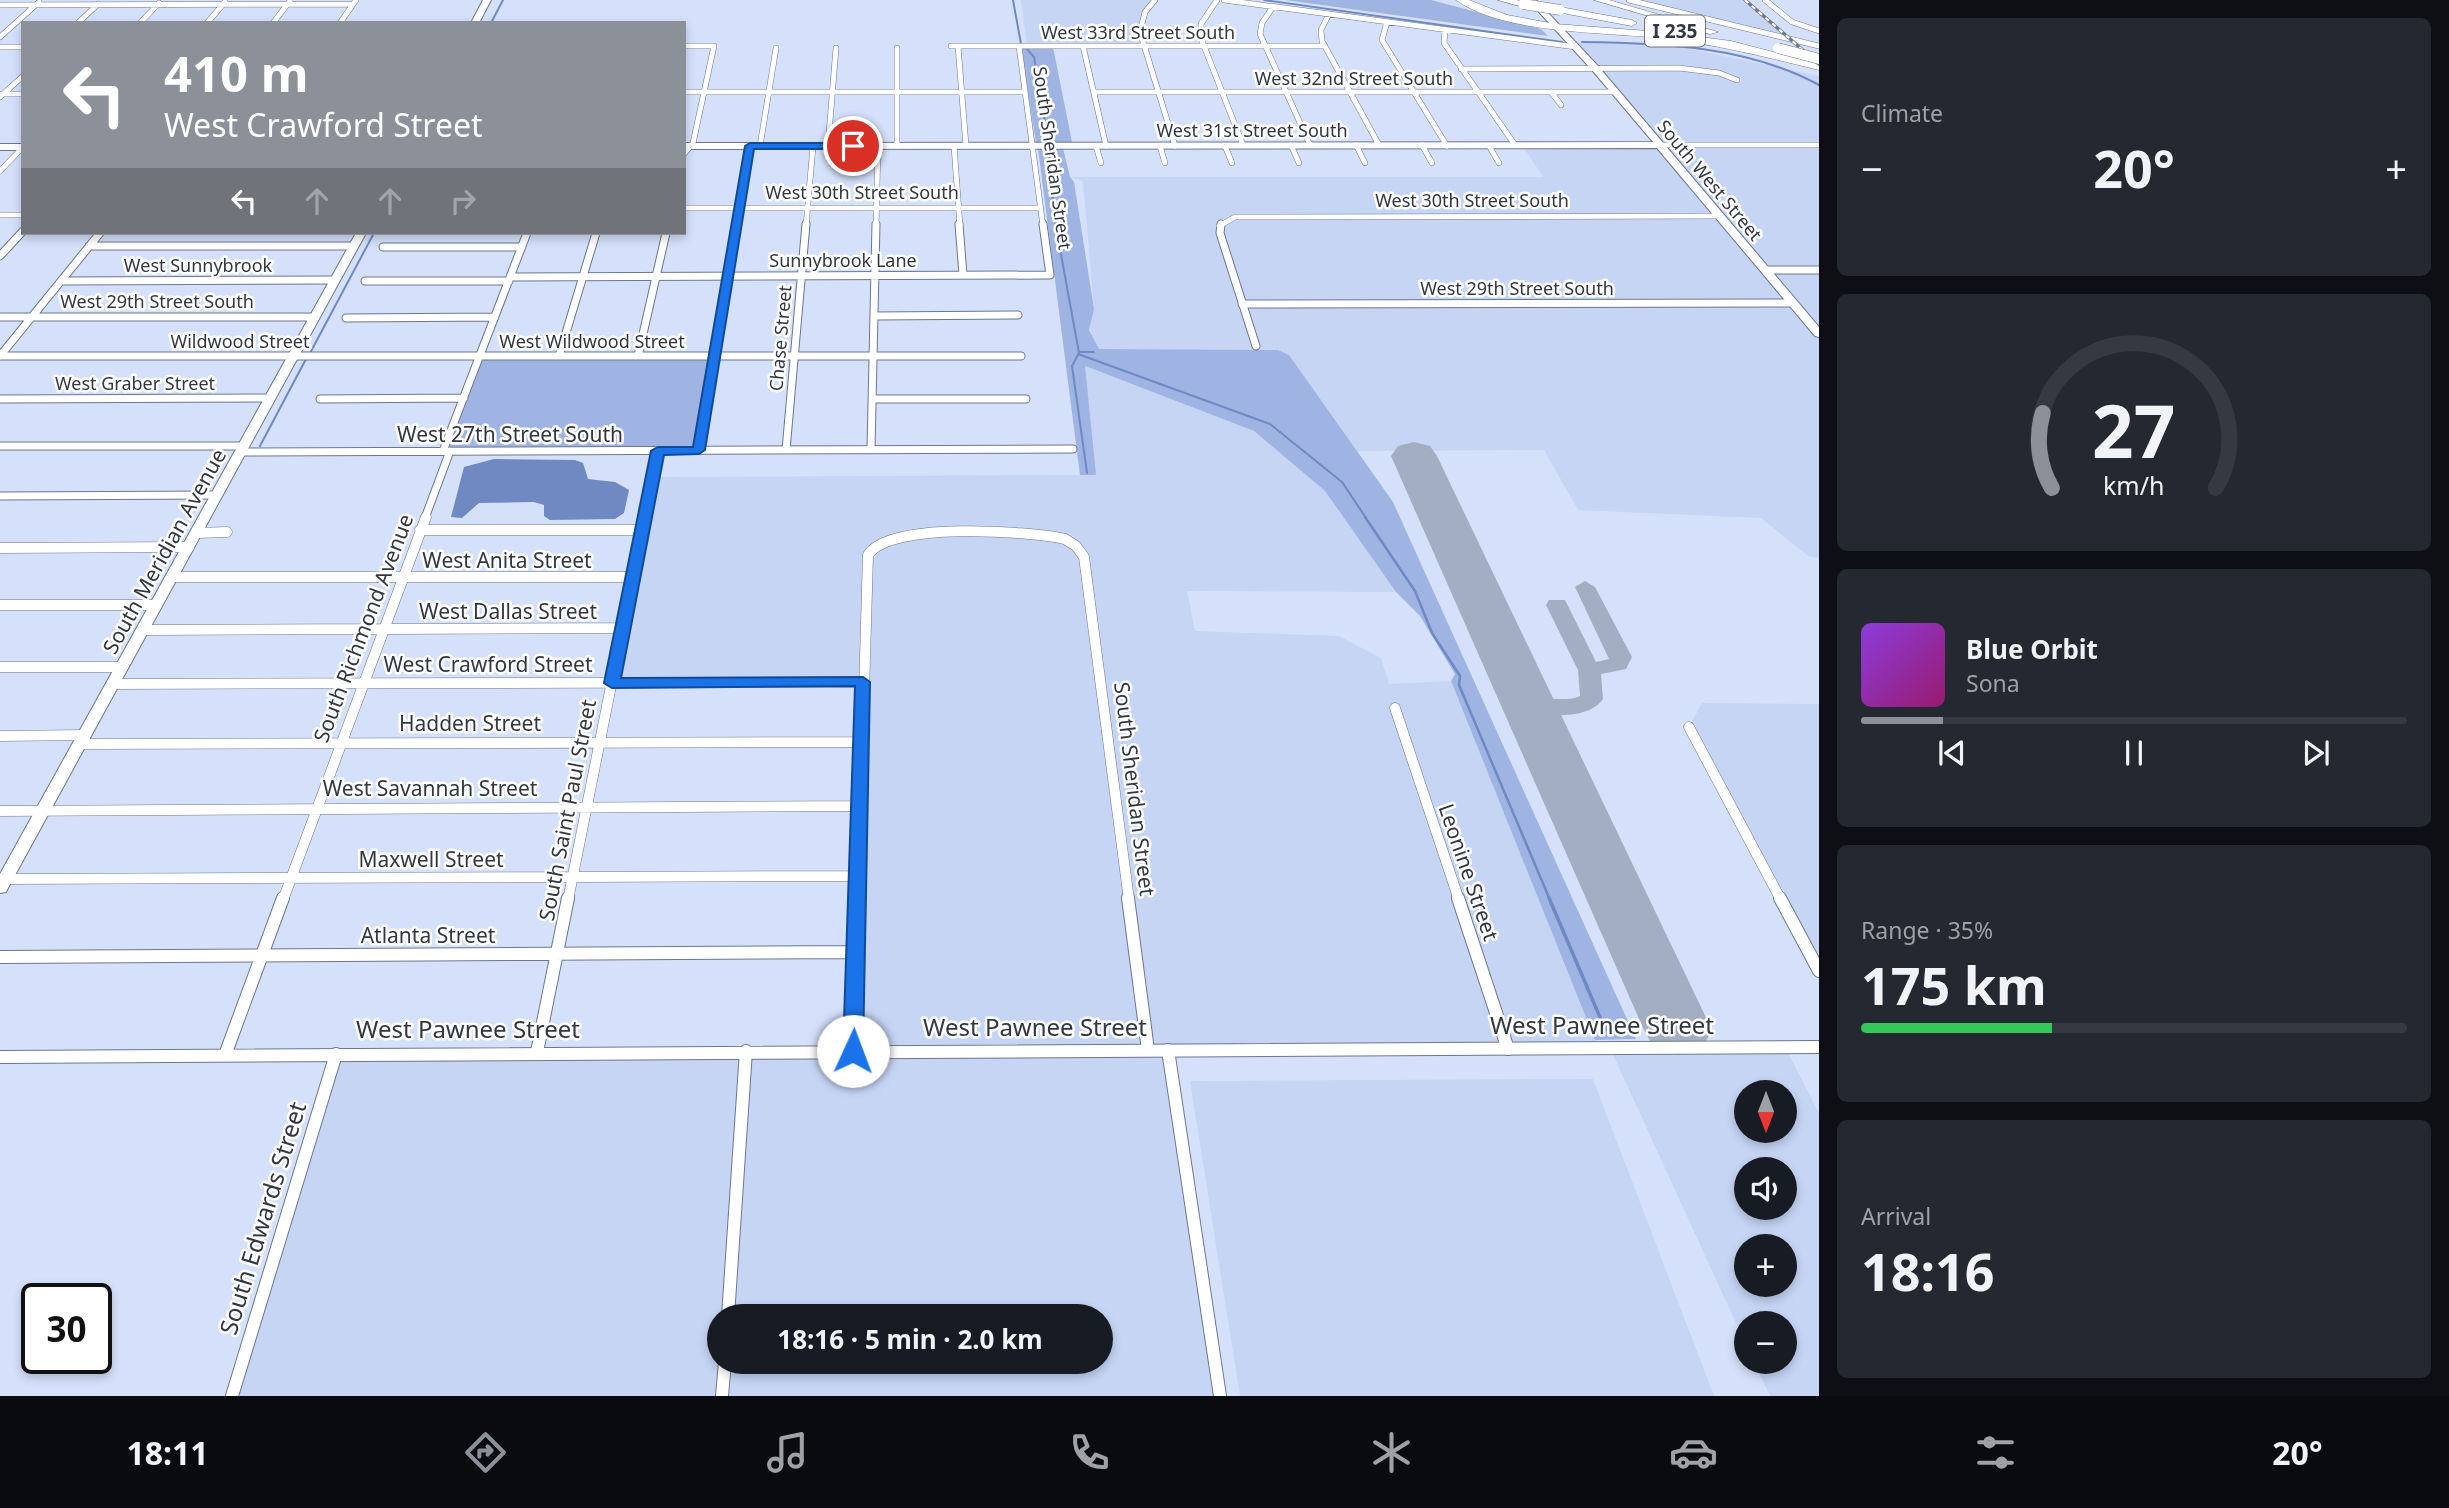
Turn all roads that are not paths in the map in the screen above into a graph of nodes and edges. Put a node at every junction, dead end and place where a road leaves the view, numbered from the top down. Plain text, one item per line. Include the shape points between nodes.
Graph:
1 (488, 0) edge
2 (1155, 0) edge
3 (1217, 0) edge
4 (1224, 0) edge
5 (1461, 0) edge
6 (1503, 0) edge
7 (1539, 0) edge
8 (1599, 0) edge
9 (1629, 0) edge
10 (1765, 0) edge
11 (39, 2) edge
12 (100, 2) edge
13 (160, 2) edge
14 (225, 2) edge
15 (290, 2) edge
16 (355, 2) edge
17 (1528, 2) edge
18 (0, 5) edge
19 (1273, 6) junction
20 (1329, 14) junction
21 (80, 21) edge
22 (142, 21) edge
23 (209, 21) edge
24 (275, 21) edge
25 (341, 21) edge
26 (476, 21) edge
27 (1387, 22) junction
28 (1560, 28) junction
29 (1445, 30) junction
30 (1819, 31) edge
31 (0, 37) edge
32 (1514, 39) junction
33 (1745, 44) junction
34 (686, 46) edge
35 (1019, 46) junction
36 (1083, 46) junction
37 (1144, 46) junction
38 (1204, 46) junction
39 (1264, 46) junction
40 (1325, 46) junction
41 (1819, 46) edge
42 (0, 47) edge
43 (21, 47) edge
44 (1576, 47) junction
45 (776, 48) dead end
46 (836, 48) dead end
47 (897, 48) dead end
48 (1509, 48) dead end
49 (1819, 59) edge
50 (1819, 67) edge
51 (1595, 68) junction
52 (1461, 69) junction
53 (21, 78) edge
54 (1737, 79) dead end
55 (686, 92) edge
56 (705, 92) junction
57 (768, 92) junction
58 (833, 92) junction
59 (897, 92) junction
60 (961, 92) junction
61 (1024, 92) junction
62 (1094, 92) junction
63 (1157, 92) junction
64 (1223, 92) junction
65 (1286, 92) junction
66 (1351, 92) junction
67 (1414, 92) junction
68 (1478, 92) junction
69 (1551, 92) junction
70 (1615, 92) junction
71 (21, 94) edge
72 (1, 95) edge
73 (1561, 105) dead end
74 (1242, 145) junction
75 (1291, 145) junction
76 (1310, 145) junction
77 (1356, 145) junction
78 (1379, 145) junction
79 (1422, 145) junction
80 (1515, 145) junction
81 (1660, 145) junction
82 (1819, 145) edge
83 (21, 146) edge
84 (750, 146) junction
85 (760, 146) junction
86 (813, 146) junction
87 (828, 146) junction
88 (878, 146) junction
89 (897, 146) junction
90 (954, 146) junction
91 (966, 146) junction
92 (1032, 146) junction
93 (1101, 146) junction
94 (1160, 146) junction
95 (1175, 146) junction
96 (1225, 146) junction
97 (1447, 146) junction
98 (1489, 146) junction
99 (0, 147) edge
100 (21, 147) edge
101 (686, 148) edge
102 (686, 149) edge
103 (1101, 163) dead end
104 (1165, 163) dead end
105 (1232, 163) dead end
106 (1298, 163) dead end
107 (1365, 163) dead end
108 (1432, 163) dead end
109 (1499, 163) dead end
110 (0, 170) edge
111 (686, 208) edge
112 (740, 208) junction
113 (808, 208) junction
114 (877, 208) junction
115 (959, 208) junction
116 (1040, 208) junction
117 (0, 215) edge
118 (21, 215) edge
119 (1720, 216) junction
120 (21, 233) edge
121 (98, 235) edge
122 (360, 235) edge
123 (526, 235) edge
124 (595, 235) edge
125 (666, 235) edge
126 (89, 246) junction
127 (354, 246) junction
128 (383, 247) dead end
129 (522, 247) junction
130 (0, 256) edge
131 (1765, 270) junction
132 (1819, 270) edge
133 (875, 275) junction
134 (964, 275) junction
135 (1050, 275) joint
136 (583, 276) junction
137 (656, 276) junction
138 (729, 276) junction
139 (802, 276) junction
140 (509, 279) junction
141 (335, 280) junction
142 (61, 281) junction
143 (365, 281) dead end
144 (1792, 303) junction
145 (1242, 304) junction
146 (1018, 315) dead end
147 (874, 316) junction
148 (0, 317) edge
149 (31, 317) junction
150 (315, 317) junction
151 (495, 317) junction
152 (346, 318) dead end
153 (1819, 334) edge
154 (1256, 346) dead end
155 (0, 356) edge
156 (293, 356) junction
157 (559, 356) junction
158 (638, 356) junction
159 (715, 356) junction
160 (794, 356) junction
161 (873, 356) junction
162 (1021, 356) dead end
163 (480, 357) junction
164 (271, 398) junction
165 (464, 398) junction
166 (0, 399) edge
167 (320, 399) dead end
168 (873, 399) junction
169 (1026, 399) dead end
170 (0, 446) edge
171 (243, 449) junction
172 (871, 449) junction
173 (1073, 449) dead end
174 (699, 450) junction
175 (786, 450) junction
176 (447, 451) junction
177 (658, 451) junction
178 (217, 495) junction
179 (0, 496) edge
180 (420, 530) junction
181 (642, 530) junction
182 (197, 533) junction
183 (227, 533) dead end
184 (189, 547) junction
185 (0, 548) edge
186 (632, 577) junction
187 (172, 578) junction
188 (402, 578) junction
189 (0, 605) edge
190 (156, 605) junction
191 (622, 628) junction
192 (383, 629) junction
193 (143, 630) junction
194 (0, 667) edge
195 (122, 667) junction
196 (863, 682) junction
197 (612, 683) junction
198 (113, 684) junction
199 (363, 684) junction
200 (1395, 708) dead end
201 (1689, 727) dead end
202 (0, 736) edge
203 (82, 740) junction
204 (600, 742) junction
205 (861, 742) junction
206 (340, 743) junction
207 (859, 806) junction
208 (316, 807) junction
209 (587, 807) junction
210 (45, 809) junction
211 (0, 811) edge
212 (858, 876) junction
213 (290, 878) junction
214 (573, 878) junction
215 (3, 884) edge
216 (557, 953) junction
217 (856, 953) junction
218 (261, 956) junction
219 (0, 957) edge
220 (1819, 971) edge
221 (1819, 1047) edge
222 (1508, 1049) junction
223 (1148, 1050) junction
224 (1168, 1050) junction
225 (746, 1051) junction
226 (853, 1051) junction
227 (537, 1052) junction
228 (337, 1054) junction
229 (225, 1055) junction
230 (0, 1057) edge
231 (729, 1304) edge
232 (724, 1374) edge
233 (232, 1396) edge
234 (722, 1396) edge
235 (1220, 1396) edge

1 - 26 street
2 - 37 street via 1143,18
3 - 38 street via 1201,24
4 - 19 street
5 - 28 highway via 1513,19
6 - 17 highway, I 235
7 - 28 street, South West Street
8 - 33 highway
9 - 41 street
10 - 30 street via 1795,24
11 - 12 street
11 - 18 street
11 - 31 street
12 - 13 street
12 - 21 street
13 - 14 street
13 - 22 street
14 - 15 street
14 - 23 street
15 - 16 street
15 - 24 street
16 - 25 street
17 - 28 street, South West Street
17 - 33 highway, I 235, bridge
19 - 20 street
19 - 39 street via 1261,25
20 - 27 street
20 - 40 street via 1321,30
27 - 29 street
27 - 67 street via 1382,39
28 - 33 highway
28 - 44 street, South West Street
29 - 32 street
29 - 52 street via 1443,41
32 - 44 street
32 - 48 street
33 - 49 highway, I 235, bridge
33 - 50 highway, I 235
34 - 56 street via 714,46
35 - 36 street, West 33rd Street South
35 - 60 street, West 33rd Street South via 954,46
35 - 61 street, South Sheridan Street
36 - 37 street, West 33rd Street South
36 - 62 street
37 - 38 street, West 33rd Street South
37 - 63 street
38 - 39 street, West 33rd Street South
38 - 64 street
39 - 40 street, West 33rd Street South
39 - 65 street
40 - 66 street
42 - 43 street
44 - 51 street, South West Street
45 - 57 street
46 - 58 street
47 - 59 street
51 - 52 street
51 - 54 street via 1694,69
51 - 70 street, South West Street
52 - 68 street
53 - 72 street
55 - 56 street
56 - 57 street
56 - 101 street via 693,143
57 - 58 street
57 - 85 street
58 - 59 street
58 - 87 street
59 - 60 street
59 - 89 street
60 - 61 street
60 - 91 street
61 - 92 street, South Sheridan Street
62 - 63 street, West 32nd Street South
62 - 93 street
63 - 64 street, West 32nd Street South
63 - 95 street
64 - 65 street, West 32nd Street South
64 - 74 street
65 - 66 street, West 32nd Street South
65 - 76 street
66 - 67 street, West 32nd Street South
66 - 78 street
67 - 68 street, West 32nd Street South
67 - 97 street
68 - 69 street, West 32nd Street South
68 - 80 street
69 - 70 street, West 32nd Street South
69 - 73 street
70 - 81 street, South West Street
71 - 72 street
74 - 75 street, West 31st Street South
74 - 96 street, West 31st Street South
75 - 76 street, West 31st Street South
75 - 106 street
76 - 77 street, West 31st Street South
77 - 78 street, West 31st Street South
77 - 107 street
78 - 79 street, West 31st Street South
79 - 97 street, West 31st Street South
79 - 108 street
80 - 81 street, West 31st Street South
80 - 98 street, West 31st Street South
81 - 82 street, West 31st Street South
81 - 119 street, South West Street
83 - 99 street
84 - 85 street, West 31st Street South
84 - 102 street, West 31st Street South
84 - 112 street
85 - 86 street, West 31st Street South
86 - 87 street, West 31st Street South
86 - 113 street, Chase Street
87 - 88 street, West 31st Street South
88 - 89 street, West 31st Street South
88 - 114 street
89 - 90 street, West 31st Street South
90 - 91 street, West 31st Street South
90 - 115 street
91 - 92 street, West 31st Street South
92 - 93 street, West 31st Street South
92 - 116 street, South Sheridan Street
93 - 94 street, West 31st Street South
93 - 103 street
94 - 95 street, West 31st Street South
94 - 104 street
95 - 96 street, West 31st Street South
96 - 105 street
97 - 98 street, West 31st Street South
98 - 109 street
100 - 110 street
111 - 112 street, West 30th Street South
112 - 113 street, West 30th Street South
112 - 138 street
113 - 114 street, West 30th Street South
113 - 139 street, Chase Street
114 - 115 street, West 30th Street South
114 - 133 street
115 - 116 street, West 30th Street South
115 - 134 street
116 - 135 street, South Sheridan Street
117 - 118 street
119 - 131 street, South West Street
119 - 145 street, West 30th Street South via 1251,216 1224,221 1220,233
120 - 130 street
121 - 126 street
122 - 127 street, South Meridian Avenue
123 - 129 street, South Richmond Avenue
124 - 136 street
125 - 137 street
126 - 127 street
126 - 142 street
127 - 141 street, South Meridian Avenue
128 - 129 street
129 - 140 street, South Richmond Avenue
131 - 132 street
131 - 144 street, South West Street
133 - 134 street, Sunnybrook Lane
133 - 139 street, Sunnybrook Lane
133 - 147 street
134 - 135 street, Sunnybrook Lane
136 - 137 street, Sunnybrook Lane
136 - 140 street, Sunnybrook Lane
136 - 157 street
137 - 138 street, Sunnybrook Lane
137 - 158 street
138 - 139 street, Sunnybrook Lane
138 - 159 street
139 - 160 street, Chase Street
140 - 143 street, Sunnybrook Lane
140 - 151 street, South Richmond Avenue
141 - 142 street, West Sunnybrook
141 - 150 street, South Meridian Avenue
142 - 149 street
144 - 145 street, West 29th Street South
144 - 153 street, South West Street
145 - 154 street
146 - 147 street
147 - 161 street
148 - 149 street, West 29th Street South
149 - 150 street, West 29th Street South
149 - 155 street
150 - 156 street, South Meridian Avenue
151 - 152 street
151 - 163 street, South Richmond Avenue
155 - 156 street, Wildwood Street
156 - 163 street, Wildwood Street
156 - 164 street, South Meridian Avenue
157 - 158 street, West Wildwood Street
157 - 163 street, West Wildwood Street
158 - 159 street, West Wildwood Street
159 - 160 street, West Wildwood Street
159 - 174 street
160 - 161 street, West Wildwood Street
160 - 175 street, Chase Street
161 - 162 street, West Wildwood Street
161 - 168 street
163 - 165 street, South Richmond Avenue
164 - 166 street, West Graber Street
164 - 171 street, South Meridian Avenue
165 - 167 street
165 - 176 street, South Richmond Avenue
168 - 169 street
168 - 172 street
170 - 171 street, West 27th Street South
171 - 176 street, West 27th Street South
171 - 178 street, South Meridian Avenue
172 - 173 street, West 27th Street South
172 - 175 street, West 27th Street South
174 - 175 street, West 27th Street South
174 - 177 street, West 27th Street South
176 - 177 street, West 27th Street South
176 - 180 street, South Richmond Avenue
177 - 181 street, South Saint Paul Street
178 - 179 street
178 - 182 street, South Meridian Avenue
180 - 181 street
180 - 188 street, South Richmond Avenue
181 - 186 street, South Saint Paul Street
182 - 183 street
182 - 184 street, South Meridian Avenue
184 - 185 street
184 - 187 street, South Meridian Avenue
186 - 188 street, West Anita Street
186 - 191 street, South Saint Paul Street
187 - 188 street, West Anita Street
187 - 190 street, South Meridian Avenue
188 - 192 street, South Richmond Avenue
189 - 190 street
190 - 193 street, South Meridian Avenue
191 - 192 street, West Dallas Street
191 - 197 street, South Saint Paul Street
192 - 193 street, West Dallas Street
192 - 199 street, South Richmond Avenue
193 - 195 street, South Meridian Avenue
194 - 195 street
195 - 198 street, South Meridian Avenue
196 - 197 street, West Crawford Street
196 - 205 street
196 - 223 street, South Sheridan Street via 867,558 877,544 905,535 1033,534 1067,540 1082,552
197 - 199 street, West Crawford Street
197 - 204 street, South Saint Paul Street
198 - 199 street, West Crawford Street
198 - 203 street, South Meridian Avenue
199 - 206 street, South Richmond Avenue
200 - 222 street, Leonine Street
201 - 220 street
202 - 203 street, Hadden Street
203 - 206 street, Hadden Street
203 - 210 street, South Meridian Avenue
204 - 205 street, Hadden Street
204 - 206 street, Hadden Street
204 - 209 street, South Saint Paul Street
205 - 207 street
206 - 208 street, South Richmond Avenue
207 - 209 street, West Savannah Street
207 - 212 street
208 - 209 street, West Savannah Street
208 - 210 street, West Savannah Street
208 - 213 street, South Richmond Avenue
209 - 214 street, South Saint Paul Street
210 - 211 street, West Savannah Street
210 - 215 street, South Meridian Avenue
212 - 214 street, Maxwell Street
212 - 217 street
213 - 214 street, Maxwell Street
213 - 215 street, Maxwell Street
213 - 218 street, South Richmond Avenue
214 - 216 street, South Saint Paul Street
216 - 217 street, Atlanta Street
216 - 218 street, Atlanta Street
216 - 227 street, South Saint Paul Street
217 - 226 street
218 - 219 street, Atlanta Street
218 - 229 street, South Richmond Avenue
221 - 222 street, West Pawnee Street
222 - 224 street, West Pawnee Street
223 - 224 street, West Pawnee Street
223 - 226 street, West Pawnee Street
224 - 235 street
225 - 226 street, West Pawnee Street
225 - 227 street, West Pawnee Street
225 - 231 street
227 - 228 street, West Pawnee Street
228 - 229 street, West Pawnee Street
228 - 233 street, South Edwards Street
229 - 230 street, West Pawnee Street
232 - 234 street

